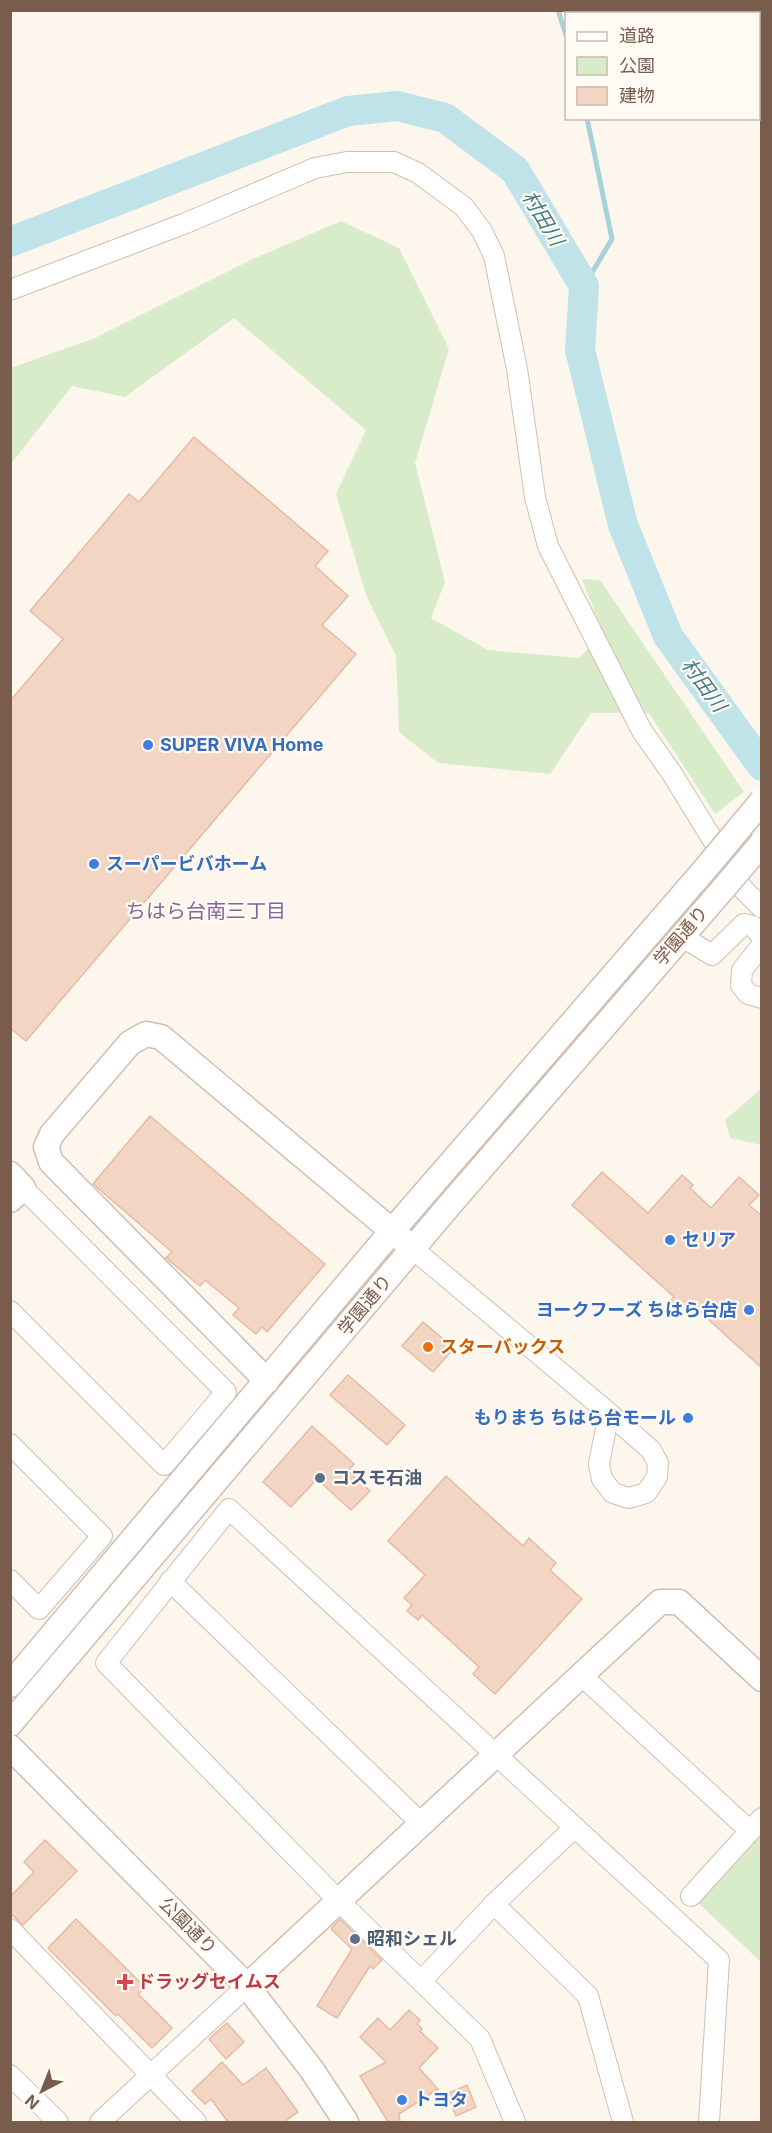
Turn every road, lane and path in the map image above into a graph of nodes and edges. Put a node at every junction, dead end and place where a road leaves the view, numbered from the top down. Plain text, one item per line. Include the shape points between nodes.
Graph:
1 (10, 290) edge
2 (762, 801) edge
3 (762, 843) edge
4 (762, 908) edge
5 (681, 936) junction
6 (762, 937) edge
7 (762, 945) edge
8 (762, 998) edge
9 (15, 1187) edge
10 (393, 1232) junction
11 (413, 1249) junction
12 (10, 1311) edge
13 (267, 1381) junction
14 (603, 1408) dead end
15 (10, 1444) edge
16 (10, 1580) edge
17 (170, 1581) junction
18 (580, 1675) junction
19 (762, 1679) edge
20 (10, 1685) edge
21 (10, 1724) edge
22 (10, 1747) edge
23 (495, 1754) junction
24 (422, 1824) junction
25 (756, 1824) edge
26 (575, 1827) junction
27 (691, 1896) dead end
28 (338, 1900) junction
29 (494, 1904) junction
30 (10, 1929) edge
31 (422, 1980) junction
32 (247, 1986) junction
33 (152, 2074) junction
34 (10, 2075) edge
35 (58, 2122) edge
36 (100, 2122) edge
37 (196, 2122) edge
38 (346, 2122) edge
39 (515, 2122) edge
40 (623, 2122) edge
41 (708, 2122) edge

1 - 4 street via 186,223 315,168 347,162 394,162 418,173 464,207 494,256 518,369 535,497 549,546 642,731 743,889
2 - 10 street, 学園通り, bridge
3 - 5 street, 学園通り, bridge
5 - 6 street via 712,955 744,924 753,926
5 - 11 street, 学園通り
7 - 8 street via 742,970 741,985 748,994
9 - 12 street via 226,1392 164,1465
10 - 11 street
10 - 13 street, 学園通り
10 - 13 street via 161,1037 146,1034 130,1043 52,1134 46,1147 51,1162 64,1177
11 - 14 street
11 - 21 street, 学園通り
13 - 20 street, 学園通り
15 - 16 street via 102,1536 39,1609
17 - 23 street via 230,1509
17 - 24 street
17 - 28 street via 106,1663
18 - 19 street via 654,1607 669,1600 679,1602
18 - 23 street
18 - 25 street
22 - 32 street, 公園通り
23 - 24 street
23 - 26 street
24 - 28 street
25 - 27 street
26 - 29 street
26 - 41 street via 719,1960
28 - 31 street
28 - 32 street
29 - 31 street
29 - 40 street via 588,1996
30 - 33 street
31 - 39 street via 480,2039
32 - 33 street
32 - 38 street, 公園通り via 312,2070
33 - 36 street
33 - 37 street
34 - 35 street

